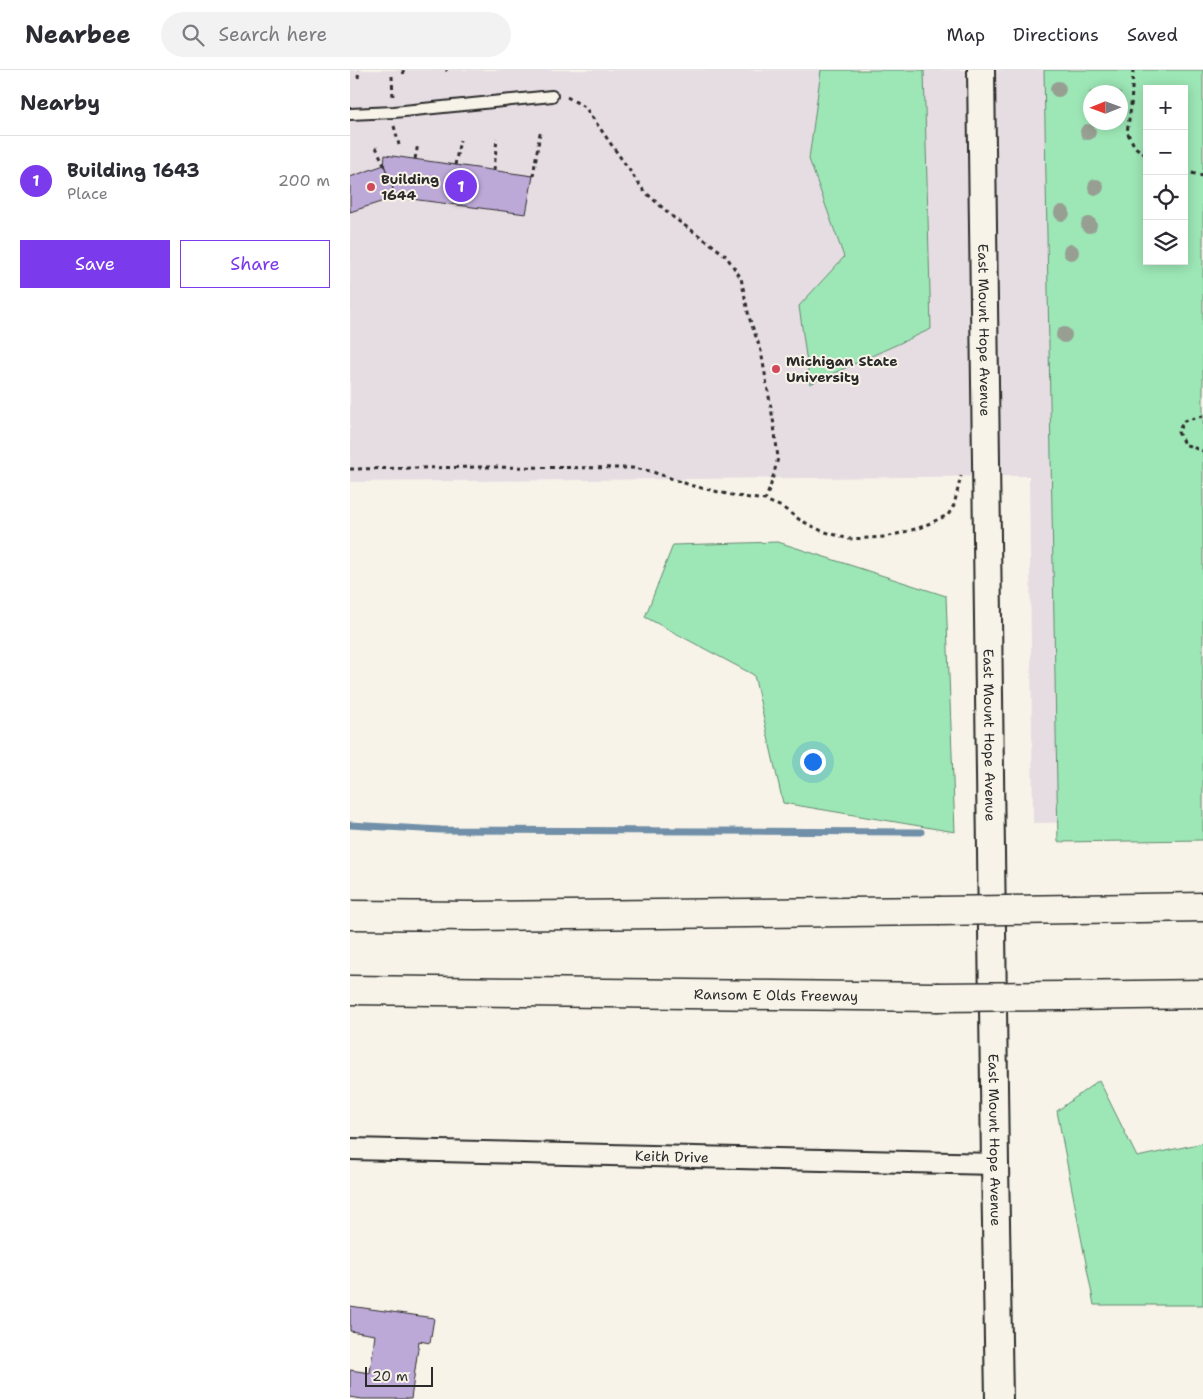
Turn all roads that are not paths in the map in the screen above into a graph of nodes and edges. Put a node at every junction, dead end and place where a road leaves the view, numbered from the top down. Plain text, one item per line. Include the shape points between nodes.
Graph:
1 (981, 70) edge
2 (552, 96) road end
3 (350, 114) edge
4 (1203, 907) edge
5 (350, 915) edge
6 (350, 990) edge
7 (1203, 994) edge
8 (350, 1149) edge
9 (995, 1164) junction
10 (1000, 1399) edge

1 - 9 street, East Mount Hope Avenue
2 - 3 lane
4 - 5 highway, bridge
6 - 7 highway, Ransom E Olds Freeway, bridge via 936,998
8 - 9 street, Keith Drive
9 - 10 street, East Mount Hope Avenue

